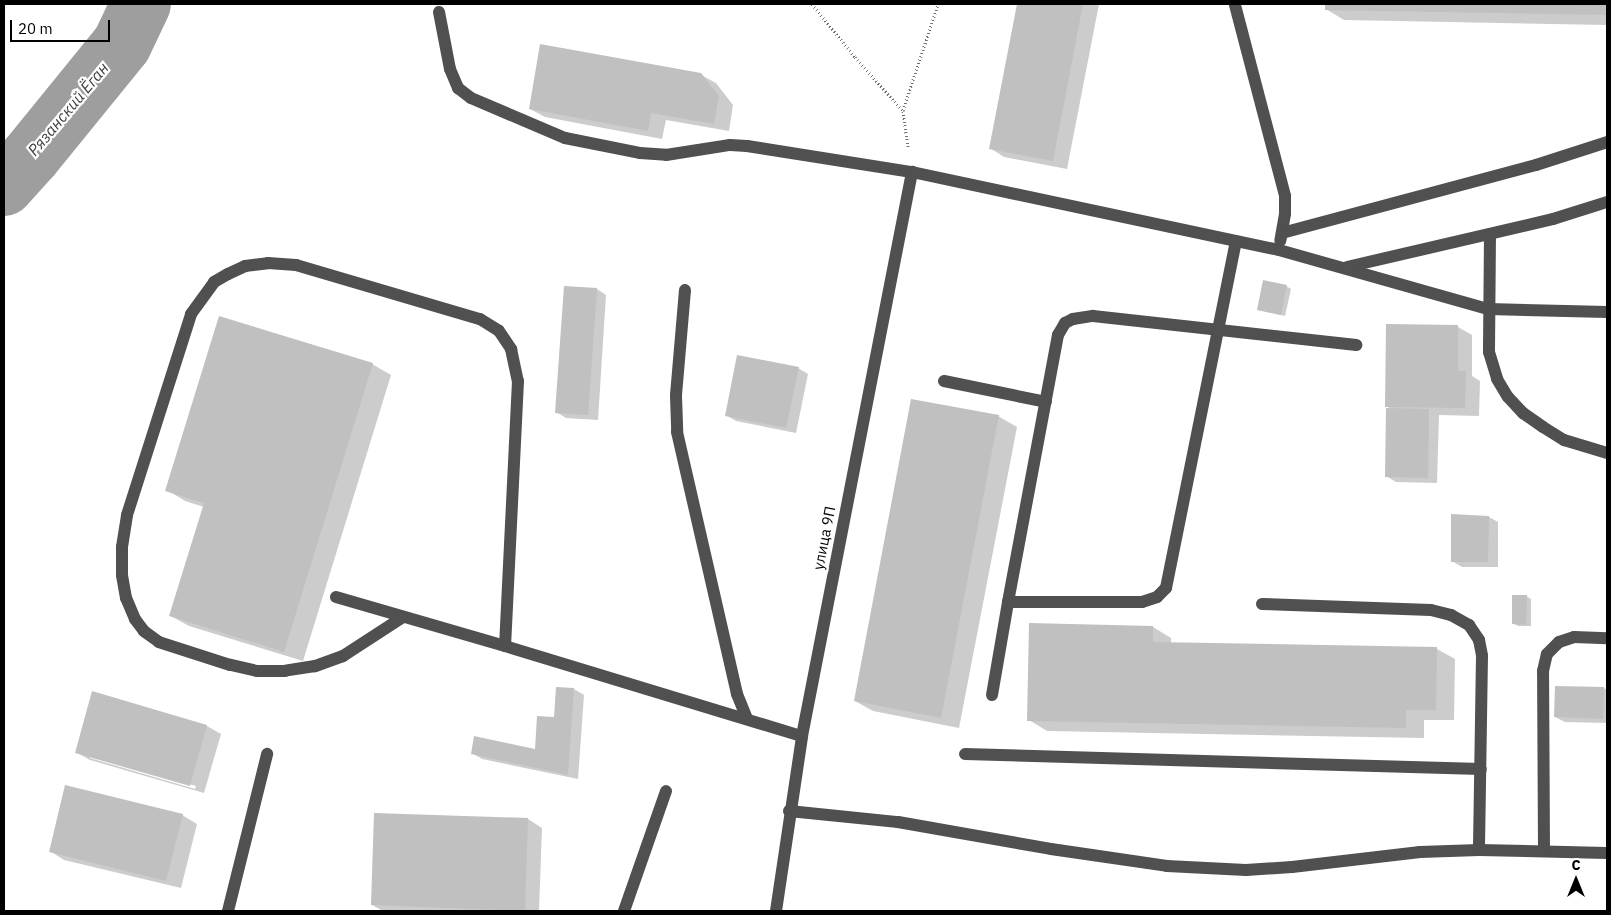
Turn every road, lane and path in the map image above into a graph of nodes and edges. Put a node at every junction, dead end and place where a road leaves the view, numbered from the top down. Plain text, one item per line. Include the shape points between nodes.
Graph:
1 (812, 4) edge
2 (938, 4) edge
3 (1235, 5) edge
4 (439, 12) dead end
5 (903, 111) junction
6 (1607, 142) edge
7 (912, 172) junction
8 (1607, 202) edge
9 (1282, 233) junction
10 (1490, 234) junction
11 (1236, 241) junction
12 (1278, 250) junction
13 (1345, 268) junction
14 (685, 290) dead end
15 (1488, 309) junction
16 (1607, 312) edge
17 (1218, 330) junction
18 (1356, 345) dead end
19 (944, 381) dead end
20 (1046, 402) junction
21 (1607, 453) edge
22 (336, 597) dead end
23 (1008, 602) junction
24 (1262, 604) dead end
25 (403, 617) junction
26 (1607, 638) edge
27 (506, 646) junction
28 (992, 695) dead end
29 (747, 719) junction
30 (802, 736) junction
31 (268, 754) dead end
32 (965, 754) dead end
33 (1481, 769) junction
34 (666, 792) dead end
35 (790, 811) junction
36 (1479, 850) junction
37 (1544, 851) junction
38 (1607, 853) edge
39 (228, 911) edge
40 (624, 911) edge
41 (776, 911) edge

1 - 5 path
2 - 5 path
3 - 9 street via 1285,196
4 - 7 street via 450,69 458,88 471,98 565,138 666,155 730,145 747,146
5 - 7 path
6 - 9 street via 1536,165
7 - 11 street
7 - 30 street, улица 9П
8 - 10 street
9 - 12 street
10 - 13 street
10 - 15 street
11 - 12 street
11 - 17 street
12 - 13 street
13 - 15 street
14 - 29 street via 676,396 677,432 737,694
15 - 16 street
15 - 21 street via 1489,352 1497,379 1508,396 1523,413 1564,440
17 - 18 street
17 - 20 street via 1093,316 1074,319 1065,323 1058,335
17 - 23 street via 1166,588 1157,597 1142,602
19 - 20 street
20 - 23 street
22 - 25 street
23 - 28 street
24 - 33 street via 1431,610 1451,615 1469,625 1479,640 1482,656
25 - 27 street
25 - 27 street via 343,656 315,666 285,671 257,671 230,665 159,642 135,619 126,598 122,575 127,515 191,314 214,282 228,274 245,266 268,263 296,265 480,319 499,331 511,349 518,381
26 - 37 street via 1574,637 1559,642 1547,654 1543,671
27 - 29 street
29 - 30 street
30 - 35 street, улица 9П
31 - 39 street
32 - 33 street
33 - 36 street
34 - 40 street
35 - 36 street via 898,822 1166,866 1246,870 1420,852
35 - 41 street, улица 9П
36 - 37 street
37 - 38 street

